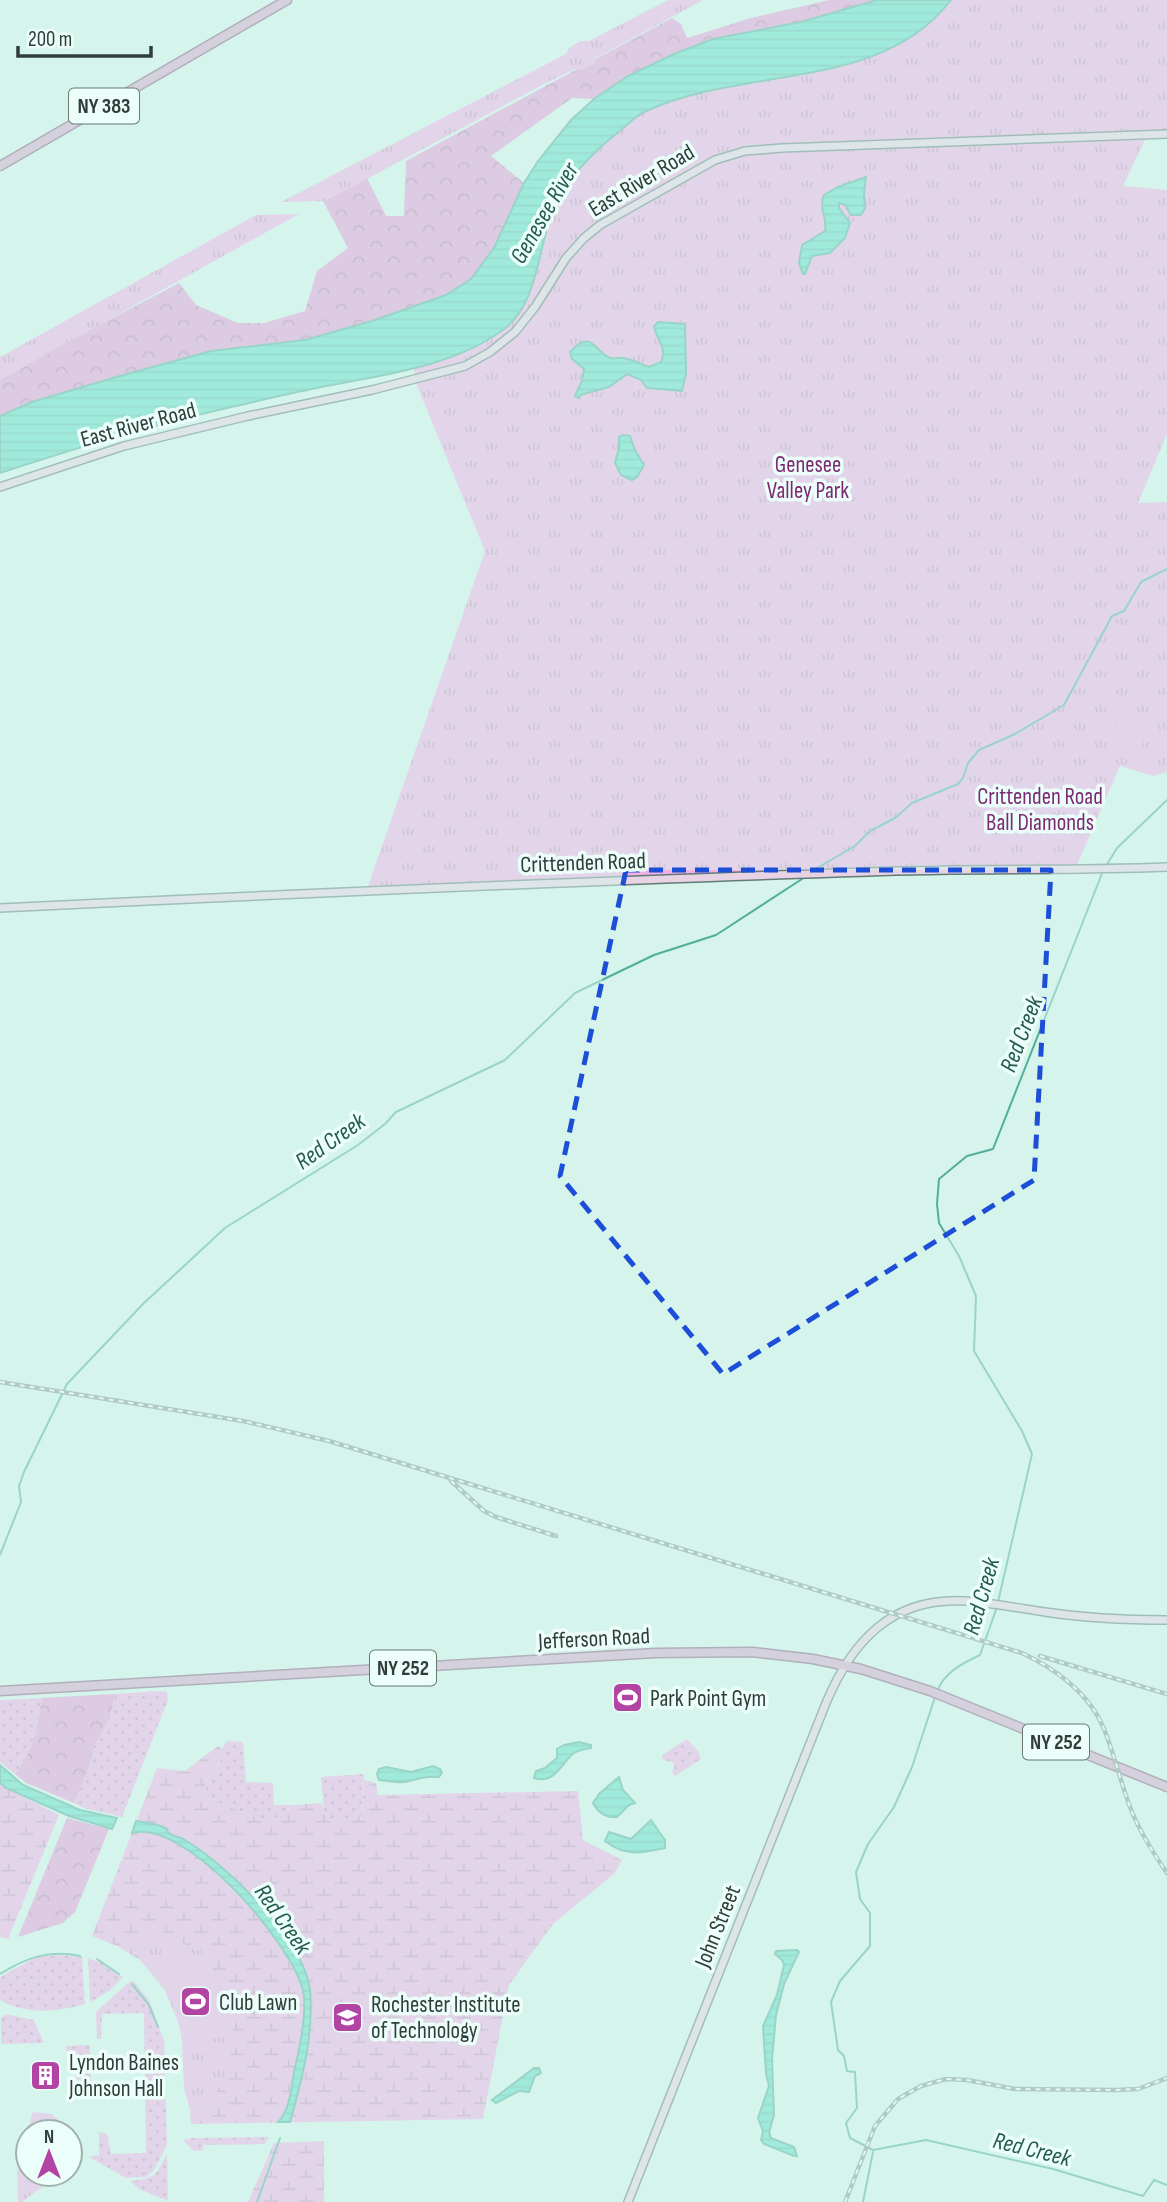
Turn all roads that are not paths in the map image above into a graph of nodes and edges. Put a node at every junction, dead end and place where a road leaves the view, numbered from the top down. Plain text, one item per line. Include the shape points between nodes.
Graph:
1 (287, 0) edge
2 (1167, 134) edge
3 (0, 166) edge
4 (0, 487) edge
5 (1167, 867) edge
6 (0, 908) edge
7 (1167, 1620) edge
8 (844, 1665) junction
9 (0, 1691) edge
10 (1167, 1787) edge
11 (628, 2202) edge

1 - 3 main road, NY 383
2 - 4 street, East River Road via 770,149 726,156 687,174 589,234 561,265 526,321 497,348 465,366 124,446
5 - 6 street, Crittenden Road via 708,877
7 - 8 street, John Street via 1106,1619 940,1602 901,1613 866,1636
8 - 9 main road, Jefferson Road / NY 252 via 766,1653 715,1651
8 - 10 main road, Jefferson Road / NY 252 via 930,1691
8 - 11 street, John Street

